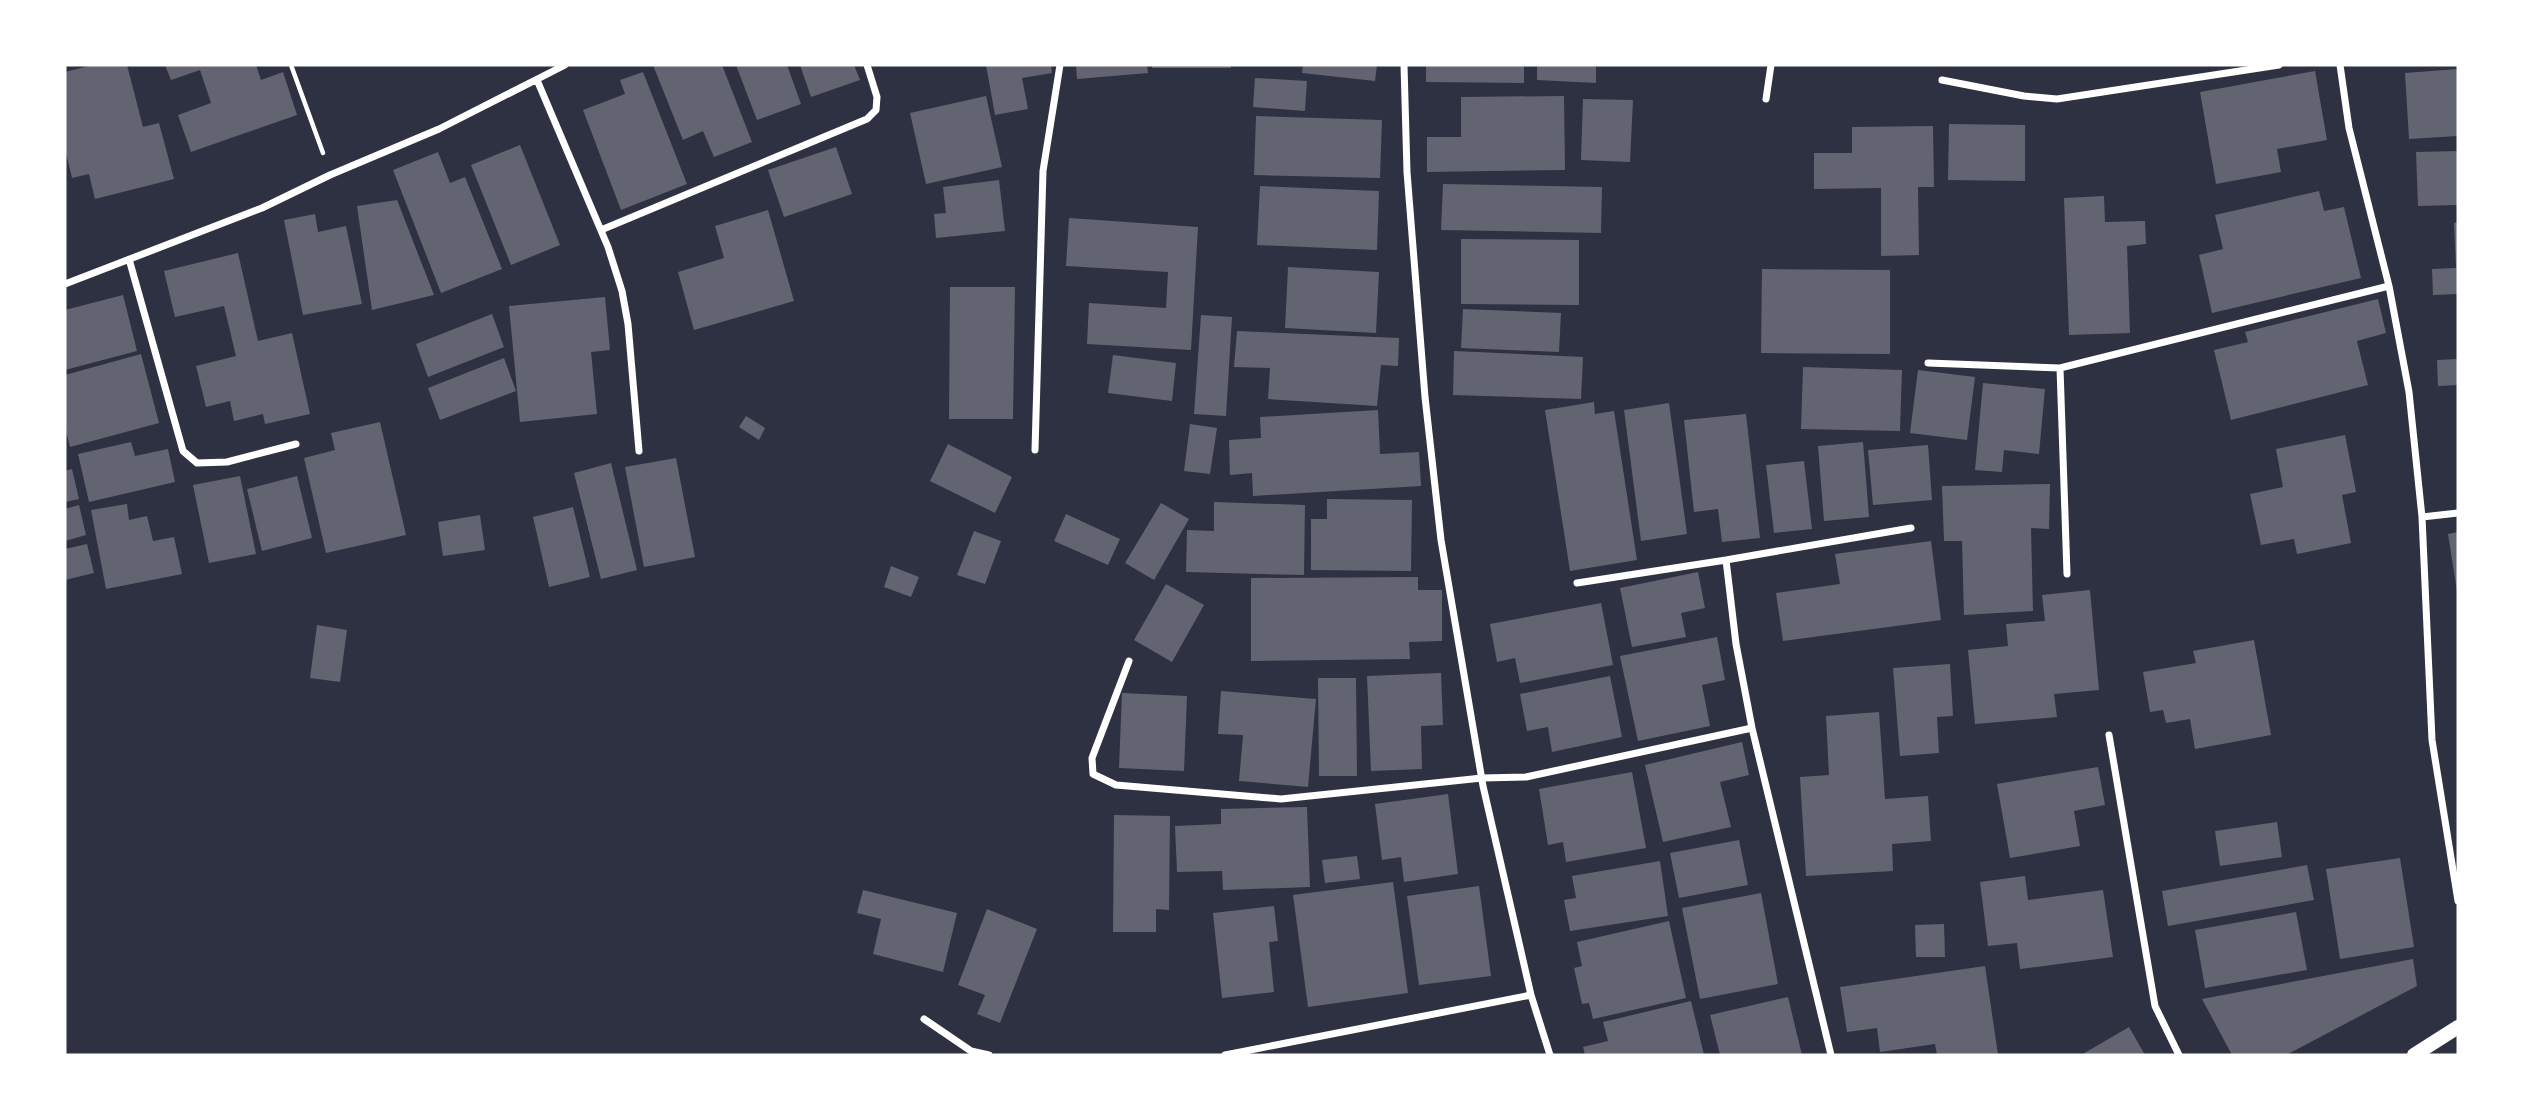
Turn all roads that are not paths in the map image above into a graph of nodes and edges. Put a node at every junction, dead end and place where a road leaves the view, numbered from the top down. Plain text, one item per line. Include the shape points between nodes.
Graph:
1 (565, 65) edge
2 (867, 65) edge
3 (1060, 65) edge
4 (1405, 65) edge
5 (1772, 65) edge
6 (2279, 65) edge
7 (2340, 65) edge
8 (537, 80) junction
9 (1942, 80) dead end
10 (1766, 99) dead end
11 (601, 230) junction
12 (129, 259) junction
13 (65, 284) edge
14 (2389, 286) junction
15 (1928, 363) dead end
16 (2060, 368) junction
17 (296, 444) dead end
18 (1035, 450) dead end
19 (639, 451) dead end
20 (2458, 513) edge
21 (2422, 517) junction
22 (1911, 528) dead end
23 (1726, 560) junction
24 (2067, 574) dead end
25 (1577, 583) dead end
26 (1129, 661) dead end
27 (1752, 728) junction
28 (2109, 736) dead end
29 (1482, 778) junction
30 (2458, 901) edge
31 (1531, 995) junction
32 (924, 1019) dead end
33 (2458, 1027) edge
34 (989, 1055) edge
35 (1225, 1055) edge
36 (1550, 1055) edge
37 (1831, 1055) edge
38 (2179, 1055) edge
39 (2414, 1055) edge

1 - 8 street
2 - 11 street via 877,97 876,110 867,119
3 - 18 street via 1043,171
4 - 29 street via 1407,172 1432,462
5 - 10 street
6 - 9 street via 2057,99
7 - 14 street via 2349,128
8 - 11 street
8 - 12 street via 262,208
11 - 19 street via 628,324
12 - 13 street
12 - 17 street via 183,451 197,463 227,462
14 - 16 street
14 - 21 street via 2409,392
15 - 16 street
16 - 24 street
20 - 21 street
21 - 30 street via 2432,740
22 - 23 street
23 - 25 street
23 - 27 street
26 - 29 street via 1092,758 1093,775 1116,785 1281,799
27 - 29 street via 1525,777
27 - 37 street
28 - 38 street via 2155,1006
29 - 31 street
31 - 35 street
31 - 36 street
32 - 34 street via 971,1051
33 - 39 main road

